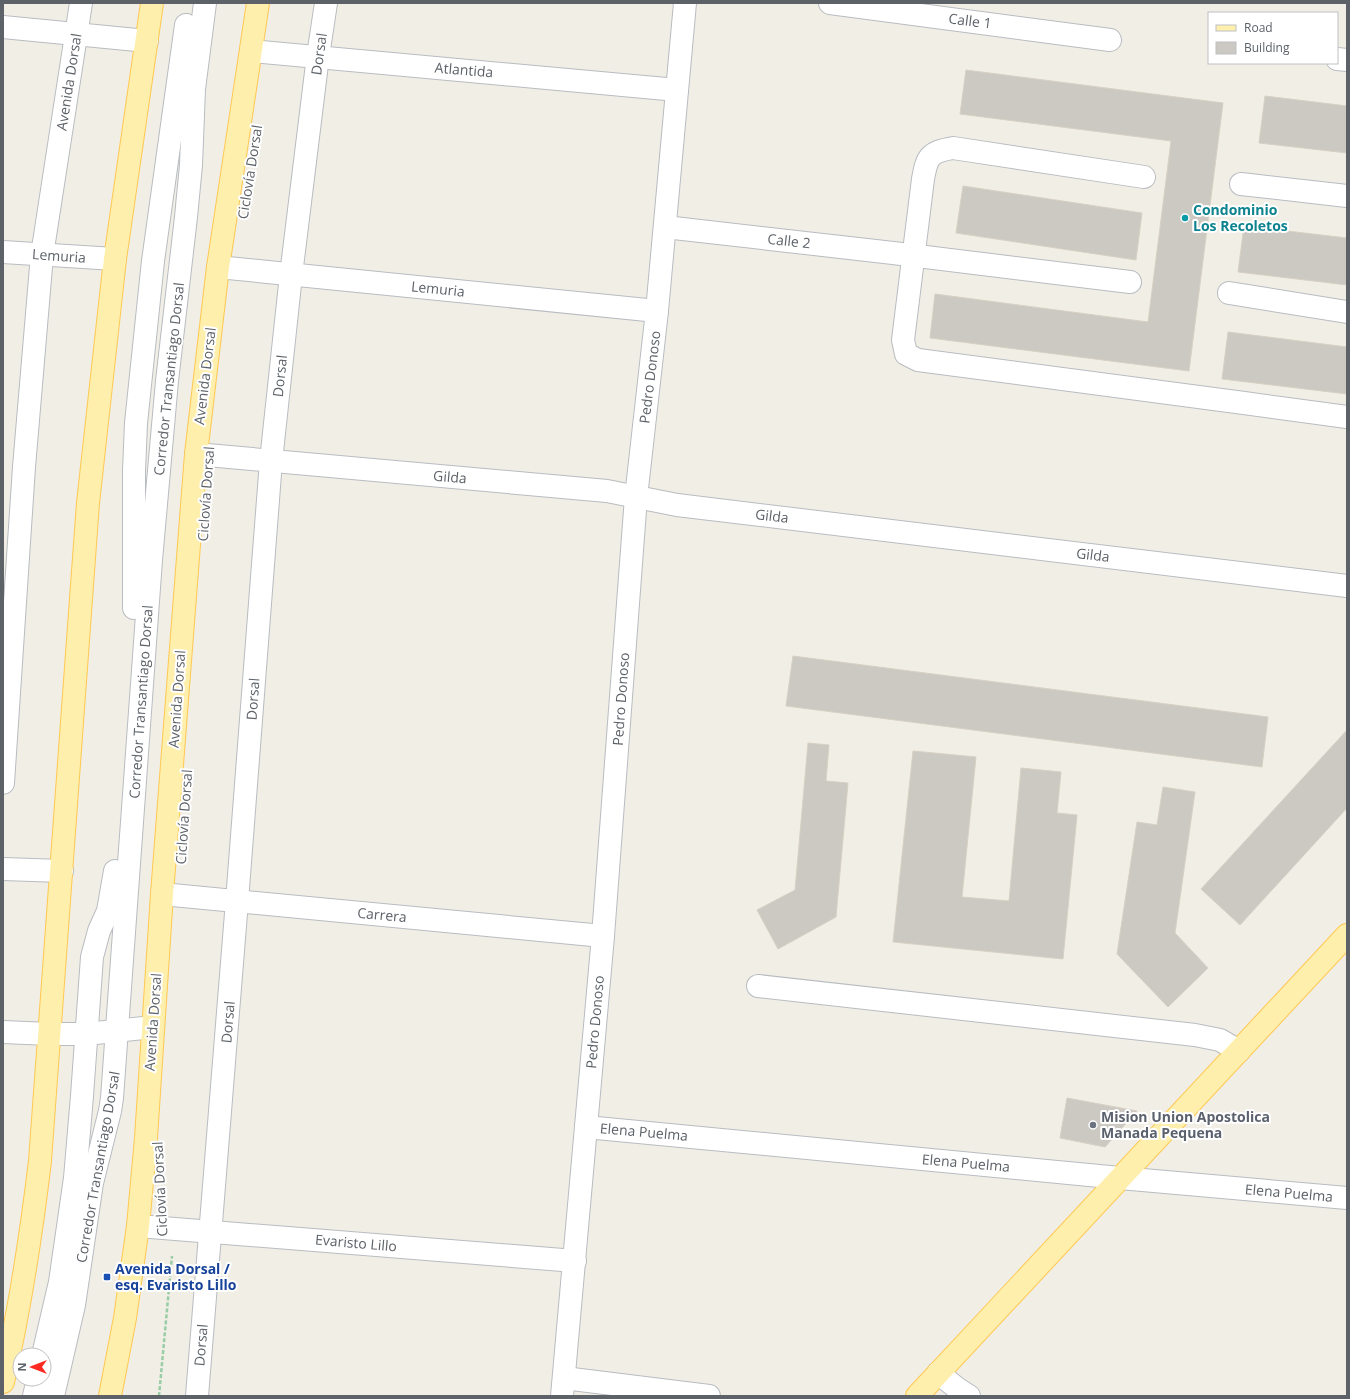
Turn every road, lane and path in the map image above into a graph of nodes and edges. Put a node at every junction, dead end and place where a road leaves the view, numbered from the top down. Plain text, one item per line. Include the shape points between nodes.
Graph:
1 (81, 3) edge
2 (152, 3) edge
3 (190, 3) edge
4 (205, 3) edge
5 (258, 3) edge
6 (326, 3) edge
7 (685, 3) edge
8 (830, 3) edge
9 (3, 27) edge
10 (77, 34) junction
11 (1110, 40) dead end
12 (147, 41) junction
13 (251, 51) junction
14 (318, 56) junction
15 (677, 90) junction
16 (1144, 177) dead end
17 (1241, 184) dead end
18 (1347, 196) edge
19 (665, 227) junction
20 (3, 252) edge
21 (42, 255) junction
22 (913, 256) junction
23 (115, 259) junction
24 (218, 267) junction
25 (291, 275) junction
26 (1130, 282) dead end
27 (1228, 293) dead end
28 (657, 311) junction
29 (1347, 312) edge
30 (1347, 417) edge
31 (196, 454) junction
32 (271, 461) junction
33 (636, 497) junction
34 (1347, 586) edge
35 (3, 783) edge
36 (3, 869) edge
37 (62, 871) junction
38 (162, 894) junction
39 (238, 901) junction
40 (1347, 935) edge
41 (603, 936) junction
42 (758, 986) dead end
43 (153, 1027) junction
44 (117, 1030) junction
45 (3, 1032) edge
46 (50, 1034) junction
47 (86, 1034) junction
48 (1239, 1051) junction
49 (586, 1127) junction
50 (1120, 1178) junction
51 (1347, 1198) edge
52 (138, 1226) junction
53 (174, 1229) junction
54 (210, 1232) junction
55 (574, 1261) junction
56 (45, 1347) edge
57 (938, 1373) junction
58 (3, 1382) edge
59 (563, 1387) edge
60 (53, 1396) edge
61 (110, 1396) edge
62 (159, 1396) edge
63 (197, 1396) edge
64 (709, 1396) edge
65 (917, 1396) edge
66 (969, 1396) edge

1 - 10 street, Avenida Dorsal
2 - 12 main road
3 - 47 street, Corredor Transantiago Dorsal via 153,261 136,423 134,619 115,869 108,912 99,931 92,957
4 - 44 street, Corredor Transantiago Dorsal via 194,89 191,165 167,382 151,560
5 - 13 main road, Avenida Dorsal
6 - 14 street, Dorsal
7 - 15 street, Pedro Donoso
8 - 11 street, Calle 1
9 - 10 street
10 - 12 street
10 - 21 street, Avenida Dorsal
12 - 23 main road
13 - 14 street, Atlantida
13 - 24 main road, Avenida Dorsal
14 - 15 street, Atlantida
14 - 25 street, Dorsal
15 - 19 street, Pedro Donoso
16 - 22 street via 953,148 941,150 926,162
17 - 18 street
19 - 22 street, Calle 2
19 - 28 street, Pedro Donoso
20 - 21 street, Lemuria
21 - 23 street, Lemuria
21 - 35 street, Avenida Dorsal via 24,467
22 - 26 street, Calle 2
22 - 30 street via 902,340 906,354 918,360
23 - 37 main road via 88,503
24 - 25 street, Lemuria
24 - 31 main road, Avenida Dorsal
25 - 28 street, Lemuria
25 - 32 street, Dorsal
27 - 29 street
28 - 33 street, Pedro Donoso
31 - 32 street, Gilda
31 - 38 main road, Avenida Dorsal
32 - 33 street, Gilda via 607,491
32 - 39 street, Dorsal
33 - 34 street, Gilda via 685,506
33 - 41 street, Pedro Donoso
36 - 37 street
37 - 46 main road
38 - 39 street, Carrera
38 - 43 main road, Avenida Dorsal
39 - 41 street, Carrera
39 - 54 street, Dorsal
40 - 48 main road
41 - 49 street, Pedro Donoso
42 - 48 street via 1195,1034 1220,1040
43 - 44 street
43 - 52 main road, Avenida Dorsal
44 - 47 street
44 - 60 street, Corredor Transantiago Dorsal via 110,1111 92,1183 74,1305
45 - 46 street
46 - 47 street
46 - 58 main road via 32,1228 22,1293
47 - 56 street, Corredor Transantiago Dorsal via 69,1226 60,1282
48 - 50 main road
49 - 50 street, Elena Puelma
49 - 55 street, Pedro Donoso
50 - 51 street, Elena Puelma
50 - 57 main road
52 - 53 street, Evaristo Lillo
52 - 61 main road, Avenida Dorsal via 125,1318
53 - 54 street, Evaristo Lillo
53 - 62 path, Ciclovía Dorsal
54 - 55 street, Evaristo Lillo
54 - 63 street, Dorsal
55 - 59 street, Pedro Donoso
57 - 65 main road
57 - 66 street
59 - 64 street

